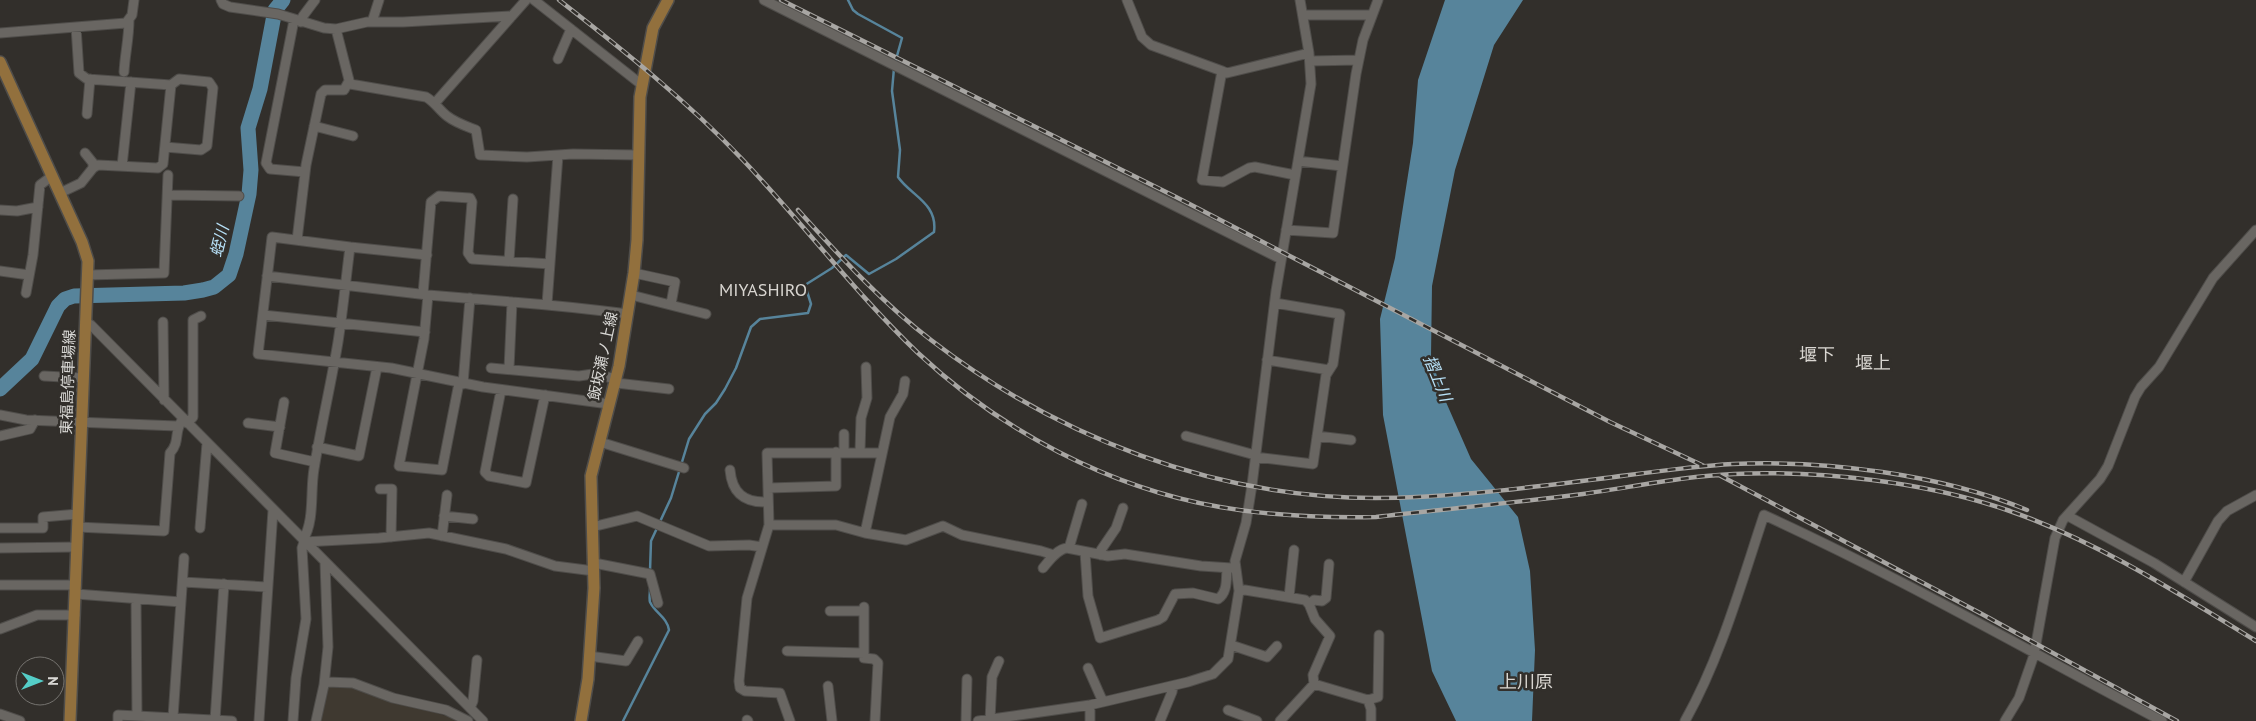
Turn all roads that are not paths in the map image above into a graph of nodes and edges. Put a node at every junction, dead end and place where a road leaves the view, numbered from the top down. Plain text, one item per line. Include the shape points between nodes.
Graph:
1 (134, 0) edge
2 (222, 0) edge
3 (314, 0) edge
4 (379, 0) edge
5 (526, 0) edge
6 (534, 0) edge
7 (668, 0) edge
8 (764, 0) edge
9 (1127, 0) edge
10 (1300, 0) edge
11 (1378, 0) edge
12 (1303, 15) junction
13 (1372, 15) junction
14 (512, 16) junction
15 (129, 20) junction
16 (298, 21) junction
17 (372, 22) junction
18 (76, 27) junction
19 (336, 29) junction
20 (571, 29) junction
21 (0, 32) edge
22 (1310, 57) junction
23 (558, 59) dead end
24 (1358, 60) junction
25 (0, 62) edge
26 (1222, 71) junction
27 (124, 72) dead end
28 (90, 79) junction
29 (131, 82) junction
30 (349, 82) junction
31 (171, 85) junction
32 (642, 85) junction
33 (434, 103) junction
34 (87, 114) dead end
35 (314, 126) junction
36 (352, 136) dead end
37 (165, 147) junction
38 (85, 153) dead end
39 (558, 155) junction
40 (639, 155) junction
41 (1298, 161) junction
42 (122, 166) junction
43 (1342, 166) junction
44 (93, 168) junction
45 (305, 172) junction
46 (168, 174) dead end
47 (1295, 175) junction
48 (52, 176) junction
49 (60, 194) junction
50 (168, 195) junction
51 (240, 196) dead end
52 (513, 199) dead end
53 (38, 207) junction
54 (0, 210) edge
55 (1286, 230) junction
56 (2256, 230) edge
57 (297, 240) junction
58 (350, 247) junction
59 (427, 255) junction
60 (1281, 259) junction
61 (509, 261) junction
62 (550, 264) junction
63 (0, 271) edge
64 (634, 273) junction
65 (29, 275) junction
66 (87, 275) junction
67 (267, 276) junction
68 (345, 285) junction
69 (26, 293) dead end
70 (426, 295) junction
71 (631, 295) junction
72 (470, 298) junction
73 (512, 302) junction
74 (1275, 303) junction
75 (547, 304) junction
76 (671, 304) junction
77 (628, 314) junction
78 (706, 314) dead end
79 (262, 315) junction
80 (201, 316) dead end
81 (85, 322) junction
82 (163, 322) dead end
83 (340, 324) junction
84 (425, 332) junction
85 (1267, 360) junction
86 (334, 363) junction
87 (377, 367) junction
88 (866, 367) dead end
89 (491, 368) dead end
90 (509, 369) junction
91 (1329, 370) junction
92 (417, 374) junction
93 (44, 376) dead end
94 (83, 378) junction
95 (616, 381) junction
96 (904, 381) dead end
97 (461, 383) junction
98 (669, 389) dead end
99 (501, 390) junction
100 (545, 395) junction
101 (164, 400) junction
102 (284, 402) dead end
103 (608, 404) junction
104 (0, 415) edge
105 (35, 420) junction
106 (81, 423) junction
107 (182, 423) junction
108 (248, 423) dead end
109 (280, 427) junction
110 (844, 434) dead end
111 (0, 436) edge
112 (1186, 436) dead end
113 (1317, 436) junction
114 (1351, 440) dead end
115 (600, 442) junction
116 (207, 443) junction
117 (317, 447) junction
118 (840, 452) junction
119 (860, 452) junction
120 (882, 453) junction
121 (1255, 456) junction
122 (315, 462) junction
123 (684, 468) dead end
124 (730, 470) dead end
125 (768, 488) junction
126 (380, 489) dead end
127 (447, 495) dead end
128 (2256, 495) edge
129 (768, 502) junction
130 (1082, 504) dead end
131 (1123, 508) dead end
132 (273, 510) junction
133 (78, 514) junction
134 (444, 516) junction
135 (2068, 516) junction
136 (473, 519) dead end
137 (592, 526) junction
138 (769, 526) junction
139 (77, 527) junction
140 (0, 528) edge
141 (200, 528) dead end
142 (865, 533) junction
143 (442, 536) junction
144 (392, 537) junction
145 (303, 541) junction
146 (77, 546) junction
147 (762, 547) junction
148 (0, 548) edge
149 (1069, 548) junction
150 (1294, 550) dead end
151 (1085, 552) junction
152 (1100, 555) junction
153 (1054, 556) junction
154 (184, 558) dead end
155 (325, 563) junction
156 (1329, 564) dead end
157 (594, 567) junction
158 (1043, 568) dead end
159 (1231, 568) junction
160 (183, 582) junction
161 (2184, 582) junction
162 (224, 584) junction
163 (0, 585) edge
164 (267, 587) junction
165 (76, 590) junction
166 (1239, 591) junction
167 (1289, 597) junction
168 (136, 599) junction
169 (181, 602) junction
170 (658, 602) dead end
171 (1309, 604) junction
172 (830, 611) dead end
173 (75, 615) junction
174 (2256, 627) edge
175 (0, 629) edge
176 (1380, 635) dead end
177 (638, 641) dead end
178 (1232, 645) junction
179 (1277, 646) dead end
180 (787, 651) dead end
181 (864, 653) junction
182 (2034, 655) junction
183 (589, 656) junction
184 (477, 660) dead end
185 (998, 661) dead end
186 (1088, 668) dead end
187 (967, 679) dead end
188 (1314, 684) junction
189 (324, 685) junction
190 (828, 686) dead end
191 (1173, 686) junction
192 (1368, 700) junction
193 (1102, 702) junction
194 (1090, 705) junction
195 (470, 708) junction
196 (1228, 710) dead end
197 (0, 714) edge
198 (138, 716) junction
199 (173, 717) junction
200 (153, 719) edge
201 (216, 720) edge
202 (990, 720) edge
203 (20, 721) edge
204 (70, 721) edge
205 (118, 721) edge
206 (232, 721) edge
207 (259, 721) edge
208 (293, 721) edge
209 (316, 721) edge
210 (468, 721) edge
211 (483, 721) edge
212 (581, 721) edge
213 (790, 721) edge
214 (832, 721) edge
215 (875, 721) edge
216 (966, 721) edge
217 (978, 721) edge
218 (1090, 721) edge
219 (1160, 721) edge
220 (1257, 721) edge
221 (1280, 721) edge
222 (1371, 721) edge
223 (1685, 721) edge
224 (2005, 721) edge
225 (2162, 721) edge

1 - 15 street
2 - 16 street via 230,7 278,14
3 - 16 street
4 - 17 street
5 - 14 street
6 - 20 street
7 - 32 main road, 飯坂瀬ノ上線 via 652,28
8 - 60 street
9 - 26 street via 1142,36 1151,45
10 - 12 street
11 - 13 street
12 - 13 street
12 - 22 street
13 - 24 street
14 - 17 street
14 - 33 street
15 - 18 street via 126,23
15 - 27 street via 130,39
16 - 19 street
16 - 45 street via 266,163 270,169
17 - 19 street
18 - 21 street
18 - 28 street via 79,73
19 - 30 street
20 - 23 street
20 - 32 street
22 - 24 street
22 - 26 street via 1227,73
22 - 41 street via 1311,84
24 - 43 street
25 - 48 main road, 東福島停車場線
26 - 47 street via 1202,180 1223,182 1255,166
28 - 29 street
28 - 34 street
29 - 31 street
29 - 42 street
30 - 33 street via 426,97
30 - 35 street via 344,90 325,90 321,94
31 - 37 street
31 - 37 street via 179,79 209,82 213,88 207,146 201,150
32 - 40 main road, 飯坂瀬ノ上線
33 - 39 street via 460,124 476,130 480,155
35 - 36 street
35 - 45 street
37 - 42 street via 163,164 158,168
38 - 44 street
39 - 40 street
39 - 62 street
40 - 64 main road, 飯坂瀬ノ上線
41 - 43 street
41 - 47 street
42 - 44 street via 98,165
43 - 55 street via 1333,233
44 - 49 street via 81,183
45 - 57 street
46 - 50 street
47 - 55 street
48 - 49 main road, 東福島停車場線
48 - 53 street via 40,184
49 - 66 main road, 東福島停車場線 via 86,254
50 - 51 street
50 - 66 street via 164,273
52 - 61 street
53 - 54 street
53 - 65 street
55 - 60 street
56 - 135 street via 2218,272 2200,298 2158,367 2135,397 2100,480
57 - 58 street
57 - 67 street via 272,237
58 - 59 street
58 - 68 street
59 - 61 street via 431,202 439,196 470,198 468,253 472,259
59 - 70 street
60 - 74 street
61 - 62 street
62 - 75 street
63 - 65 street
64 - 71 main road, 飯坂瀬ノ上線
64 - 76 street via 675,282
65 - 69 street
66 - 81 main road, 東福島停車場線
67 - 68 street
67 - 79 street
68 - 70 street
68 - 83 street
70 - 72 street
70 - 84 street
71 - 76 street
71 - 77 main road, 飯坂瀬ノ上線
72 - 73 street
72 - 97 street
73 - 75 street
73 - 90 street
74 - 85 street
74 - 91 street via 1340,314 1333,364
75 - 77 street
76 - 78 street
77 - 95 main road, 飯坂瀬ノ上線
79 - 83 street
79 - 86 street via 258,354
80 - 107 street via 193,320 193,417
81 - 94 main road, 東福島停車場線
81 - 101 street via 92,325
82 - 101 street
83 - 84 street
83 - 86 street
84 - 92 street
85 - 91 street
85 - 121 street
86 - 87 street
86 - 117 street
87 - 92 street
87 - 117 street via 359,456
88 - 119 street via 867,398 861,418
89 - 90 street
90 - 95 street via 579,376 593,374
91 - 113 street
92 - 97 street
92 - 97 street via 399,466 442,470
93 - 94 street
94 - 106 main road, 東福島停車場線
95 - 98 street
95 - 103 main road, 飯坂瀬ノ上線
96 - 120 street via 903,394 892,412
97 - 99 street
99 - 100 street
99 - 100 street via 485,472 489,476 526,483
100 - 103 street
101 - 107 street
102 - 109 street
103 - 115 main road, 飯坂瀬ノ上線
104 - 105 street
105 - 106 street
105 - 111 street via 30,429
106 - 107 street
106 - 133 main road, 東福島停車場線
107 - 116 street
107 - 139 street via 176,447 170,453 164,531
108 - 109 street
109 - 122 street via 275,454
110 - 118 street
112 - 121 street
113 - 114 street
113 - 121 street via 1313,464
115 - 123 street
115 - 137 main road, 飯坂瀬ノ上線 via 590,476
116 - 132 street
116 - 141 street
117 - 122 street
118 - 119 street
118 - 125 street via 836,486
118 - 125 street via 767,453
119 - 120 street
120 - 142 street
121 - 159 street via 1246,523
122 - 145 street via 309,529
124 - 129 street via 731,485 738,493 748,500
125 - 129 street
126 - 144 street via 392,489
127 - 134 street
128 - 161 street via 2223,516
129 - 138 street
130 - 149 street
131 - 152 street via 1116,528
132 - 145 street
132 - 164 street
133 - 139 main road, 東福島停車場線
133 - 140 street via 43,517 43,528
134 - 136 street
134 - 143 street
135 - 161 street
135 - 182 street via 2060,524 2055,538
137 - 147 street via 637,516 709,546
137 - 157 main road, 飯坂瀬ノ上線
138 - 142 street via 836,526
138 - 147 street
139 - 146 main road, 東福島停車場線
142 - 153 street via 906,540 943,526 962,536 1042,550
143 - 144 street via 426,533
143 - 157 street via 506,549 555,566
144 - 145 street
145 - 155 street
145 - 208 street via 306,619
146 - 148 street
146 - 165 main road, 東福島停車場線
147 - 213 street via 747,598 740,688 780,693
149 - 151 street
149 - 153 street via 1062,548
150 - 167 street
151 - 152 street
151 - 159 street via 1088,596 1100,638 1158,620 1163,617 1175,594 1193,593 1218,599 1225,589
152 - 159 street via 1125,554
153 - 158 street
154 - 160 street
155 - 189 street via 328,647
155 - 195 street
156 - 171 street via 1326,598
157 - 170 street via 650,574
157 - 183 main road, 飯坂瀬ノ上線
159 - 166 street
160 - 162 street
160 - 169 street
161 - 174 street
162 - 164 street
162 - 201 street
163 - 165 street
164 - 207 street
165 - 168 street
165 - 173 main road, 東福島停車場線
166 - 167 street
166 - 178 street
167 - 171 street
168 - 169 street
168 - 198 street
169 - 199 street
171 - 188 street via 1315,619 1330,636 1313,675
172 - 181 street via 864,609
173 - 175 street via 37,615
173 - 204 main road, 東福島停車場線
176 - 192 street via 1378,697
177 - 183 street via 626,661
178 - 179 street via 1267,657
178 - 191 street via 1228,659 1214,674
180 - 181 street
181 - 215 street via 864,658 878,663
182 - 223 street via 1845,552 1764,515 1726,629
182 - 224 street via 2019,698
182 - 225 street
183 - 212 main road, 飯坂瀬ノ上線
184 - 195 street
185 - 202 street via 992,677
186 - 193 street
187 - 216 street
188 - 192 street
188 - 221 street
189 - 209 street
189 - 210 street via 327,682 353,683 393,698 446,710
190 - 214 street
191 - 193 street
191 - 219 street
192 - 222 street
193 - 194 street
194 - 202 street
194 - 218 street
195 - 211 street
196 - 220 street
197 - 203 street
198 - 200 street
198 - 205 street via 118,715
199 - 200 street
199 - 201 street
201 - 206 street
202 - 217 street

